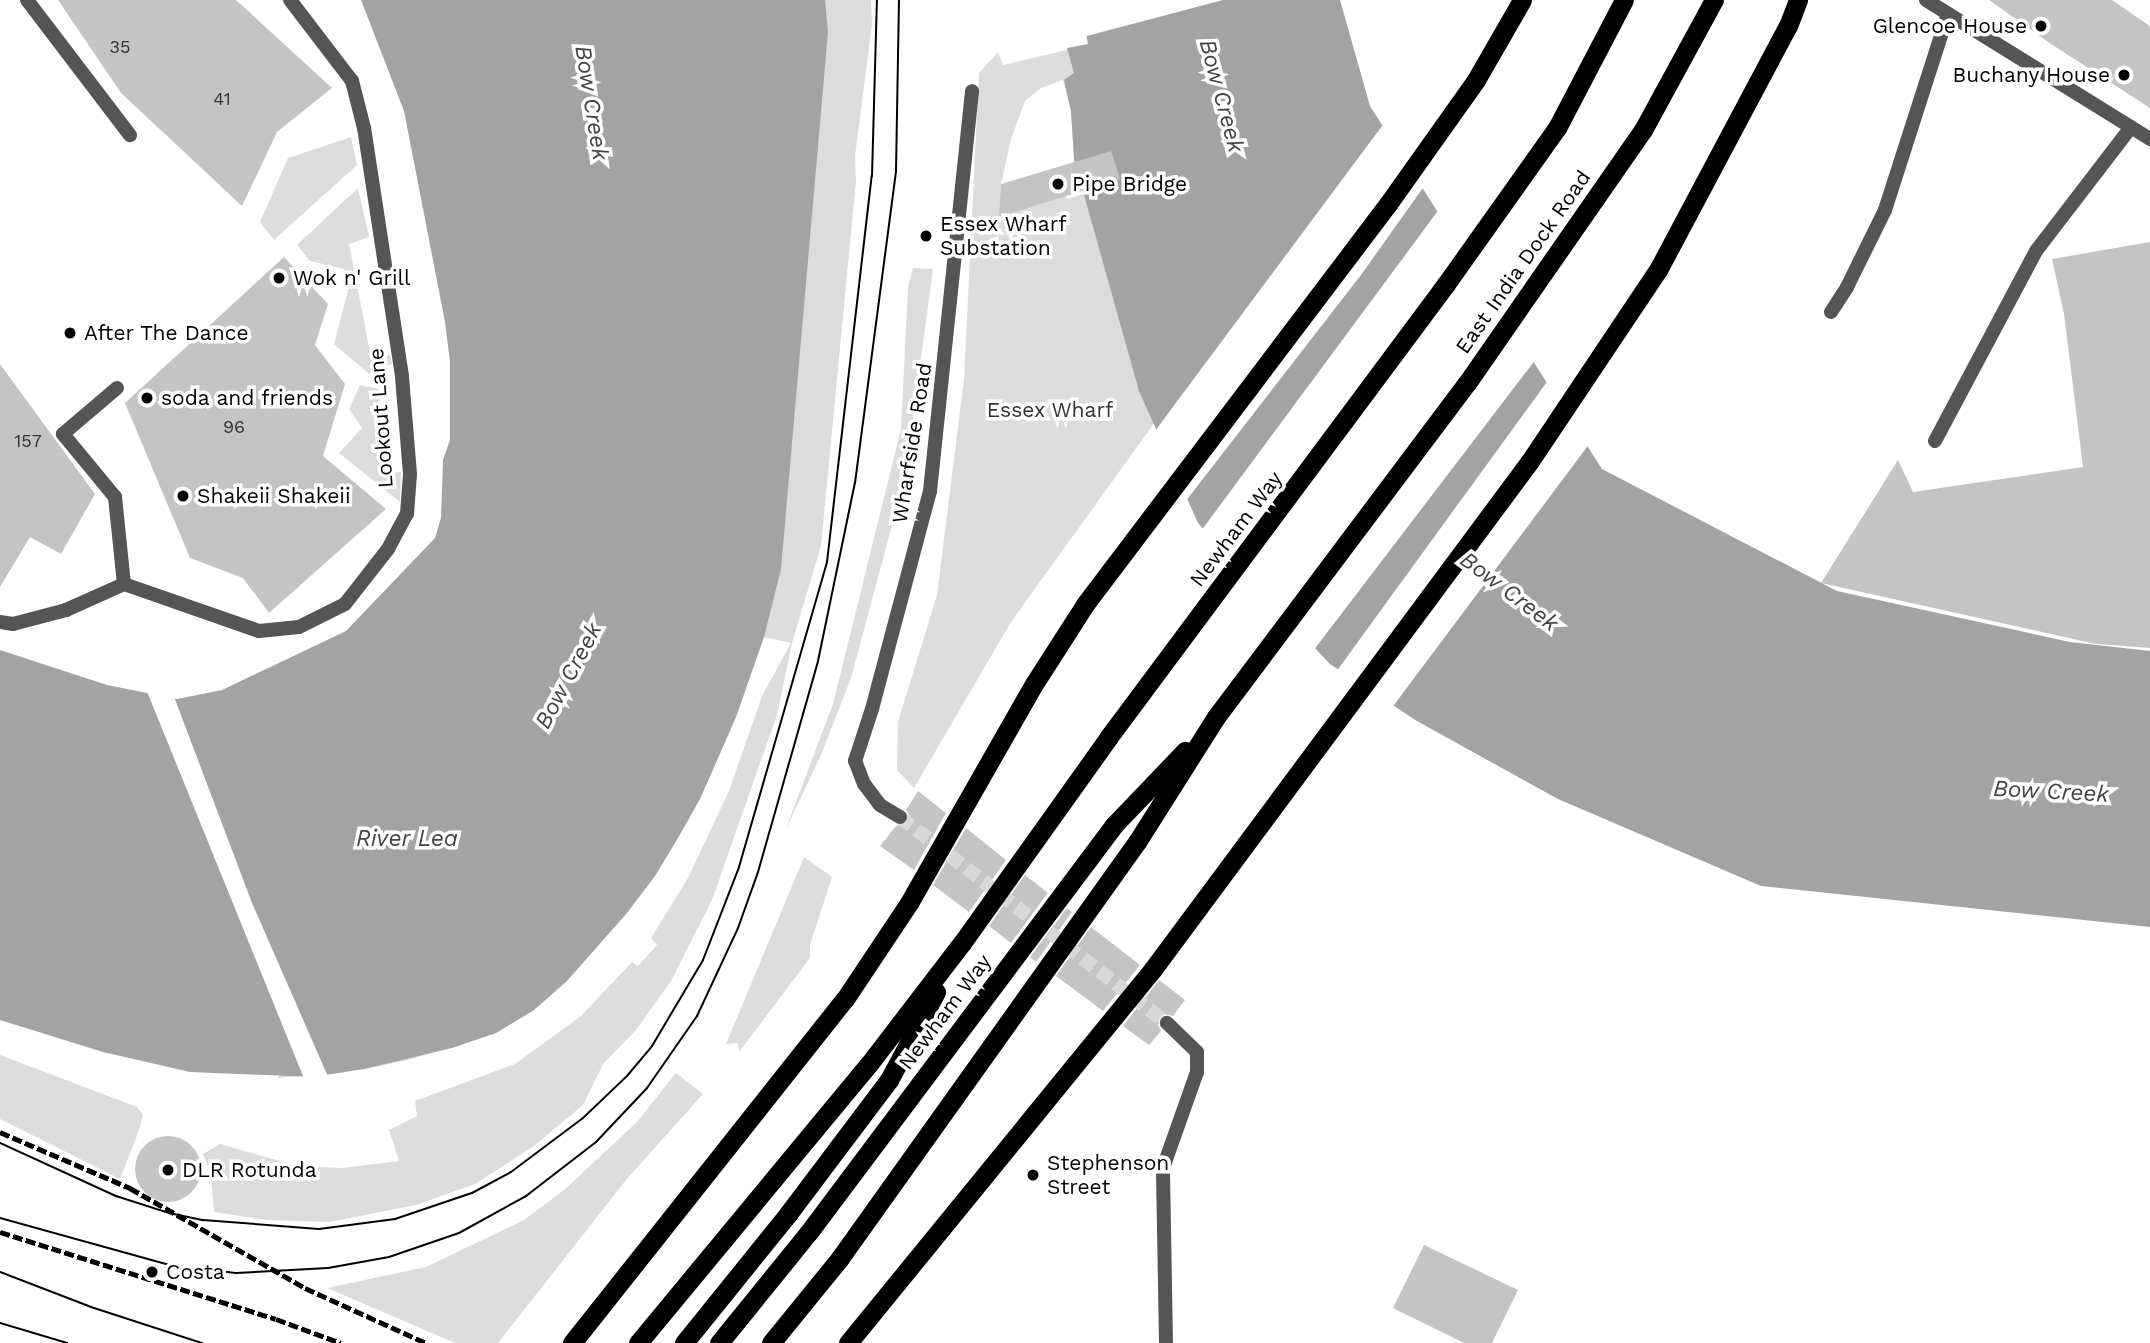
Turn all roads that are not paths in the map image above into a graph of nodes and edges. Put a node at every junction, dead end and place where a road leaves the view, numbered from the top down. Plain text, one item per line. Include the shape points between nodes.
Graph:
1 (27, 0) edge
2 (290, 0) edge
3 (1522, 0) edge
4 (1714, 0) edge
5 (1798, 0) edge
6 (1926, 0) edge
7 (1623, 1) edge
8 (1948, 14) junction
9 (972, 91) dead end
10 (2131, 127) junction
11 (130, 135) dead end
12 (2150, 139) edge
13 (1831, 312) dead end
14 (117, 387) dead end
15 (1935, 441) dead end
16 (1351, 538) joint
17 (124, 584) junction
18 (0, 622) edge
19 (1216, 717) junction
20 (900, 817) tunnel mouth
21 (962, 943) junction
22 (1167, 1023) tunnel mouth
23 (572, 1343) edge
24 (638, 1343) edge
25 (684, 1343) edge
26 (719, 1343) edge
27 (771, 1343) edge
28 (848, 1343) edge
29 (1166, 1343) edge

1 - 11 street
2 - 17 street, Lookout Lane via 352,81 364,128 402,376 410,474 407,514 388,549 345,604 299,627 259,631
3 - 23 highway via 1476,80 1388,204 1086,603 1034,684 909,903 845,999
4 - 16 highway, East India Dock Road via 1643,130 1467,383
5 - 28 highway via 1658,270 1530,461 1153,969
6 - 8 street
7 - 21 highway, Newham Way via 1556,128
8 - 10 street
8 - 13 street via 1885,210
9 - 20 street, Wharfside Road via 930,491 855,761 864,784 880,805
10 - 12 street
10 - 15 street via 2036,251
14 - 17 street via 63,434 115,497
16 - 19 highway, Newham Way
17 - 18 street via 66,610 13,624
19 - 26 highway, Newham Way via 1114,825 809,1232
19 - 27 highway, Newham Way via 1137,842 840,1258
21 - 24 highway, Newham Way via 869,1064
21 - 25 highway, Newham Way via 889,1080
22 - 29 street via 1197,1052 1197,1072 1163,1168

